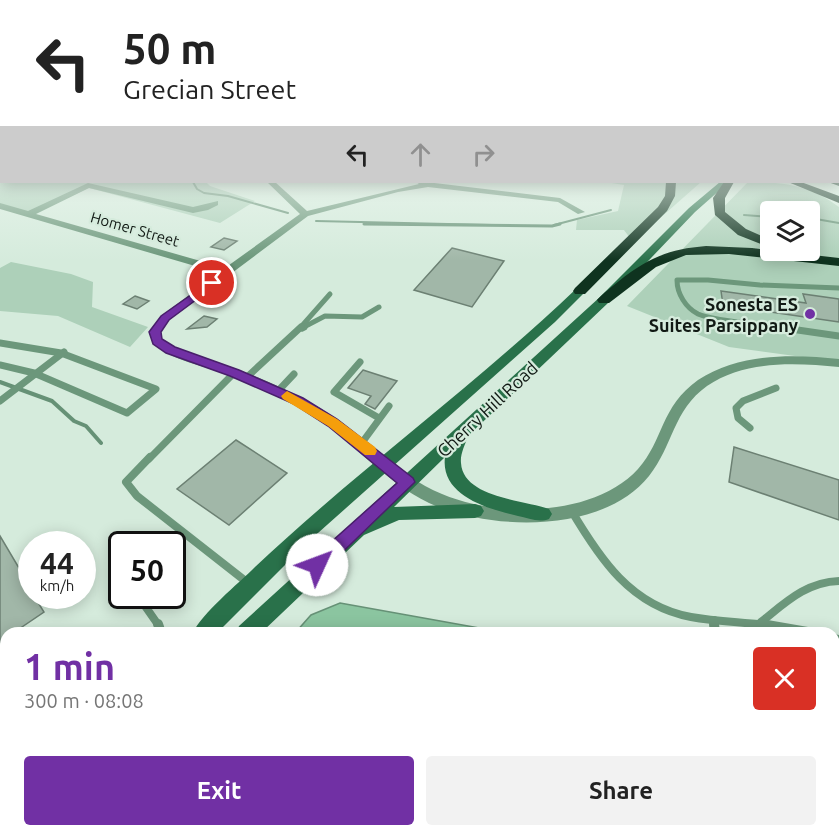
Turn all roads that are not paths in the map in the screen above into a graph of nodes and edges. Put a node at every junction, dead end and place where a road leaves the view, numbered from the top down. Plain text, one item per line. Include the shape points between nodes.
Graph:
1 (272, 183) edge
2 (424, 183) edge
3 (671, 183) edge
4 (726, 183) edge
5 (726, 183) edge
6 (796, 183) edge
7 (804, 183) edge
8 (839, 192) edge
9 (839, 200) edge
10 (0, 206) edge
11 (214, 207) dead end
12 (581, 212) dead end
13 (29, 214) junction
14 (305, 214) junction
15 (760, 239) edge
16 (820, 252) edge
17 (839, 254) edge
18 (839, 262) edge
19 (227, 272) junction
20 (839, 288) edge
21 (580, 291) joint
22 (330, 294) dead end
23 (604, 300) junction
24 (379, 307) dead end
25 (298, 330) junction
26 (839, 336) edge
27 (0, 343) edge
28 (64, 352) junction
29 (360, 362) dead end
30 (839, 363) edge
31 (0, 365) edge
32 (34, 373) junction
33 (234, 373) junction
34 (294, 374) dead end
35 (246, 378) junction
36 (776, 388) dead end
37 (278, 391) junction
38 (0, 401) edge
39 (388, 406) dead end
40 (380, 418) junction
41 (750, 428) dead end
42 (462, 433) junction
43 (361, 444) junction
44 (386, 465) junction
45 (408, 482) junction
46 (571, 510) junction
47 (475, 511) junction
48 (543, 514) junction
49 (351, 534) junction
50 (839, 581) edge
51 (250, 585) junction
52 (147, 609) edge
53 (714, 620) junction
54 (761, 622) junction
55 (159, 627) edge
56 (209, 627) edge
57 (252, 627) edge
58 (715, 627) edge
59 (785, 627) edge

1 - 14 street
2 - 12 street via 560,200
2 - 14 street
3 - 21 highway via 663,209
4 - 15 highway via 718,198 720,213 742,232
5 - 23 main road, Cherry Hill Road via 692,210
6 - 9 highway
7 - 8 highway
10 - 13 street, Homer Street
11 - 13 street via 193,210 88,185
13 - 19 street, Homer Street
14 - 19 street
16 - 17 highway
18 - 23 highway via 729,251 669,255 649,265
19 - 33 street via 165,318 155,337 165,348
20 - 26 lane via 698,278 677,280 676,285 691,310 700,315
21 - 44 main road, Cherry Hill Road
22 - 25 lane
23 - 42 main road, Cherry Hill Road
24 - 25 lane via 362,319 331,315
25 - 35 lane
27 - 28 lane
28 - 32 lane
28 - 32 lane via 156,389 128,413
29 - 40 lane via 334,392
30 - 46 street via 785,360 722,373 680,404 653,457 628,487 607,500
31 - 32 lane
32 - 38 lane
33 - 35 street
33 - 51 lane via 126,482 137,496
34 - 37 lane
35 - 37 street
36 - 41 lane via 743,401 736,408 738,418
37 - 43 street via 333,422
39 - 40 lane
40 - 43 lane
42 - 45 main road, Cherry Hill Road
42 - 48 main road via 453,466 470,491 486,500
43 - 44 street
44 - 45 street
44 - 51 main road, Cherry Hill Road via 321,518
45 - 47 street via 436,500
45 - 49 main road, Cherry Hill Road
46 - 48 street
46 - 53 lane via 600,557 630,588 672,613
47 - 48 street
47 - 49 main road via 397,513
49 - 57 main road, Cherry Hill Road
50 - 54 lane via 810,585
51 - 56 main road, Cherry Hill Road
52 - 55 lane
53 - 54 lane
53 - 58 lane
54 - 59 lane

